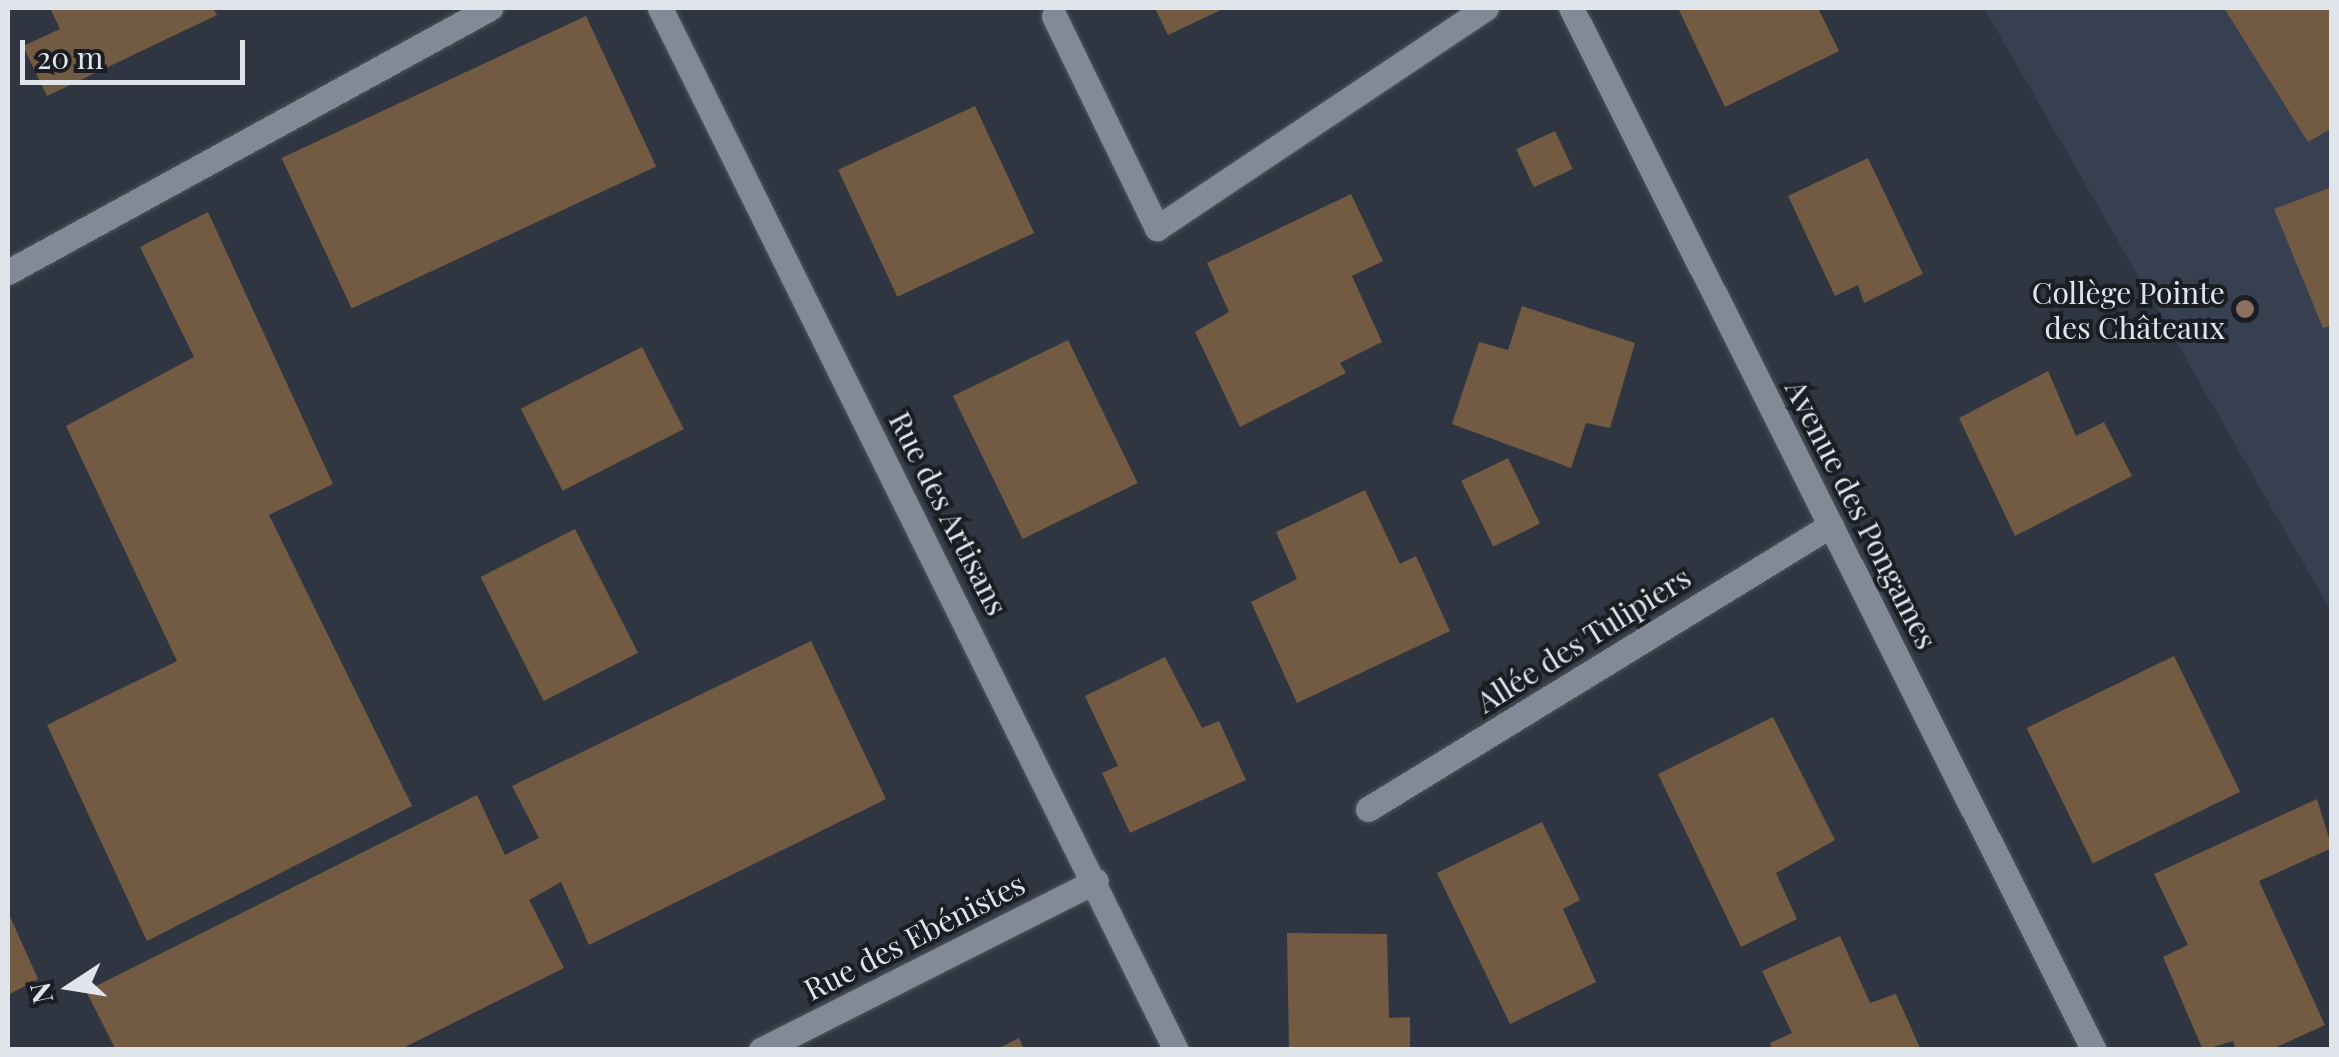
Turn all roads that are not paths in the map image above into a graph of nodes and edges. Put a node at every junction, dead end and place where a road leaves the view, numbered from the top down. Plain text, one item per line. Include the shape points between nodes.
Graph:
1 (490, 8) edge
2 (660, 8) edge
3 (1486, 8) edge
4 (1571, 8) edge
5 (1054, 16) dead end
6 (8, 272) edge
7 (1831, 525) junction
8 (1368, 809) dead end
9 (1096, 881) junction
10 (761, 1050) edge
11 (1176, 1050) edge
12 (2094, 1050) edge

1 - 6 street
2 - 9 street, Rue des Artisans
3 - 5 street via 1156,228
4 - 7 street, Avenue des Pongames
7 - 8 street, Allée des Tulipiers
7 - 12 street, Avenue des Pongames
9 - 10 street, Rue des Ebénistes
9 - 11 street, Rue des Artisans

